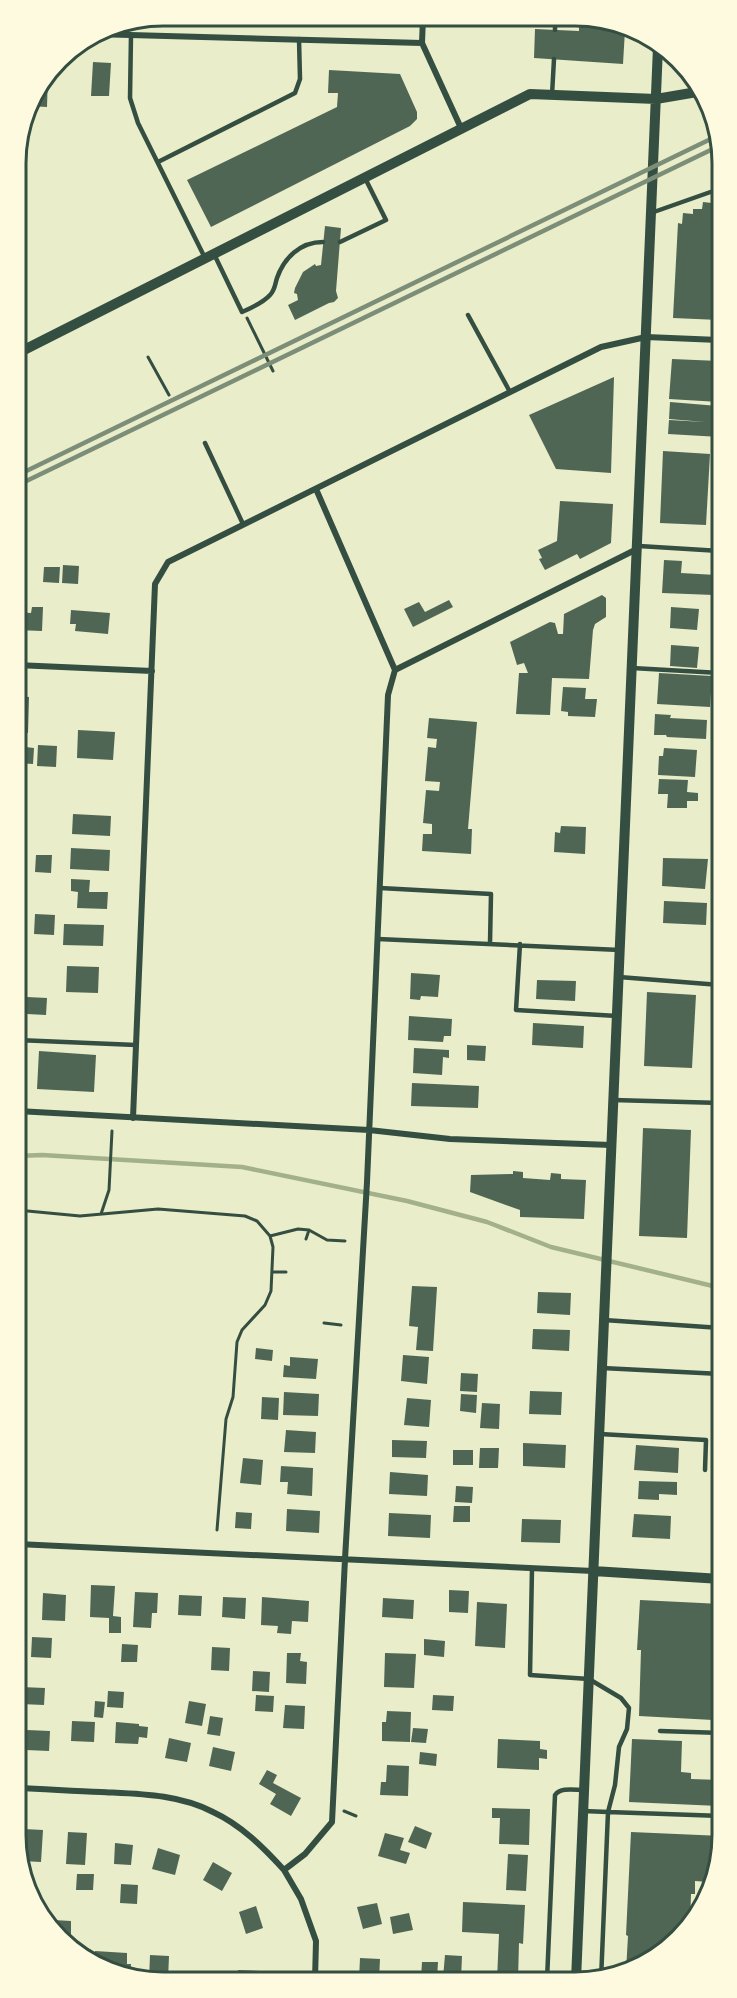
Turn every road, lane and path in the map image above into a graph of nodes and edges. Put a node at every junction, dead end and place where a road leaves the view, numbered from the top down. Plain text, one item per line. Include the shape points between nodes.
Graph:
1 (423, 26) edge
2 (555, 26) edge
3 (555, 30) dead end
4 (114, 35) edge
5 (131, 35) junction
6 (299, 39) junction
7 (422, 43) junction
8 (658, 54) edge
9 (554, 59) dead end
10 (692, 93) edge
11 (552, 95) junction
12 (656, 99) junction
13 (461, 128) junction
14 (158, 162) junction
15 (365, 177) junction
16 (712, 191) edge
17 (651, 213) junction
18 (340, 242) dead end
19 (322, 243) dead end
20 (210, 256) junction
21 (468, 315) dead end
22 (252, 327) dead end
23 (646, 336) junction
24 (712, 340) edge
25 (26, 349) edge
26 (148, 357) dead end
27 (273, 371) dead end
28 (510, 392) junction
29 (169, 395) dead end
30 (205, 443) dead end
31 (316, 489) junction
32 (243, 524) junction
33 (637, 548) junction
34 (712, 551) edge
35 (26, 665) edge
36 (632, 668) junction
37 (395, 670) junction
38 (152, 671) junction
39 (712, 673) edge
40 (380, 888) junction
41 (378, 939) junction
42 (490, 943) junction
43 (520, 944) junction
44 (620, 950) junction
45 (619, 977) junction
46 (712, 984) edge
47 (617, 1016) junction
48 (26, 1040) edge
49 (136, 1045) junction
50 (613, 1100) junction
51 (711, 1103) edge
52 (26, 1111) edge
53 (133, 1118) junction
54 (369, 1130) junction
55 (112, 1131) dead end
56 (611, 1145) junction
57 (26, 1211) edge
58 (101, 1215) junction
59 (309, 1230) junction
60 (270, 1236) junction
61 (306, 1239) dead end
62 (345, 1241) dead end
63 (272, 1272) junction
64 (286, 1272) dead end
65 (604, 1320) junction
66 (324, 1323) dead end
67 (341, 1324) dead end
68 (711, 1327) edge
69 (602, 1368) junction
70 (711, 1374) edge
71 (599, 1434) junction
72 (705, 1470) dead end
73 (218, 1530) dead end
74 (26, 1544) edge
75 (345, 1559) junction
76 (532, 1568) junction
77 (593, 1571) junction
78 (711, 1577) edge
79 (589, 1679) junction
80 (660, 1731) dead end
81 (711, 1733) edge
82 (26, 1788) edge
83 (584, 1791) junction
84 (583, 1811) junction
85 (608, 1812) junction
86 (711, 1816) edge
87 (284, 1870) junction
88 (601, 1970) edge
89 (315, 1972) edge
90 (547, 1972) edge
91 (576, 1972) edge

1 - 7 street
2 - 3 lane
4 - 5 street
5 - 6 street
5 - 14 lane via 130,98
6 - 7 street
6 - 14 lane via 300,79 295,93
7 - 13 street
8 - 12 street
9 - 11 lane
10 - 12 street
11 - 12 street
11 - 13 street via 530,94
12 - 17 street
13 - 15 street
14 - 20 lane
15 - 18 lane via 386,220
15 - 20 street
16 - 17 lane
17 - 23 street
19 - 20 lane via 303,246 290,255 271,295 242,312
20 - 25 street
21 - 28 lane
22 - 27 path
23 - 24 street
23 - 28 street via 600,347
23 - 33 street
26 - 29 path
28 - 31 street
30 - 32 lane
31 - 32 street
31 - 37 street
32 - 38 street via 168,562 155,584
33 - 34 lane
33 - 36 street
33 - 37 street
35 - 38 street
36 - 39 lane
36 - 44 street
37 - 40 street via 388,695
38 - 49 street
40 - 41 street
40 - 42 lane via 491,894
41 - 42 lane
41 - 54 street
42 - 43 lane
43 - 44 lane
43 - 47 lane via 516,1010
44 - 45 street
45 - 46 lane
45 - 47 street
47 - 50 street
48 - 49 lane
49 - 53 street
50 - 51 lane
50 - 56 street
52 - 53 street
53 - 54 street
54 - 56 street via 450,1139
54 - 75 street
55 - 58 path via 109,1190
56 - 65 street
57 - 58 path
58 - 60 path via 158,1209 245,1216 257,1221
59 - 60 path
59 - 61 path
59 - 62 path via 327,1240
60 - 63 path
63 - 64 path
63 - 73 path via 265,1305 242,1330 237,1342 233,1397 226,1419
65 - 68 lane
65 - 69 street
66 - 67 path
69 - 70 lane
69 - 71 street
71 - 72 lane via 706,1440
71 - 77 street
74 - 75 street
75 - 76 street
75 - 87 street via 332,1822 305,1854
76 - 77 street
76 - 79 lane via 530,1675
77 - 78 street
77 - 79 street
79 - 83 street
79 - 85 lane via 621,1698 629,1708
80 - 81 lane
82 - 87 street via 152,1794 186,1802 237,1826
83 - 84 street
83 - 90 lane via 565,1789 555,1795
84 - 85 lane
84 - 91 street
85 - 86 lane
85 - 88 lane
87 - 89 street via 301,1899 315,1941

